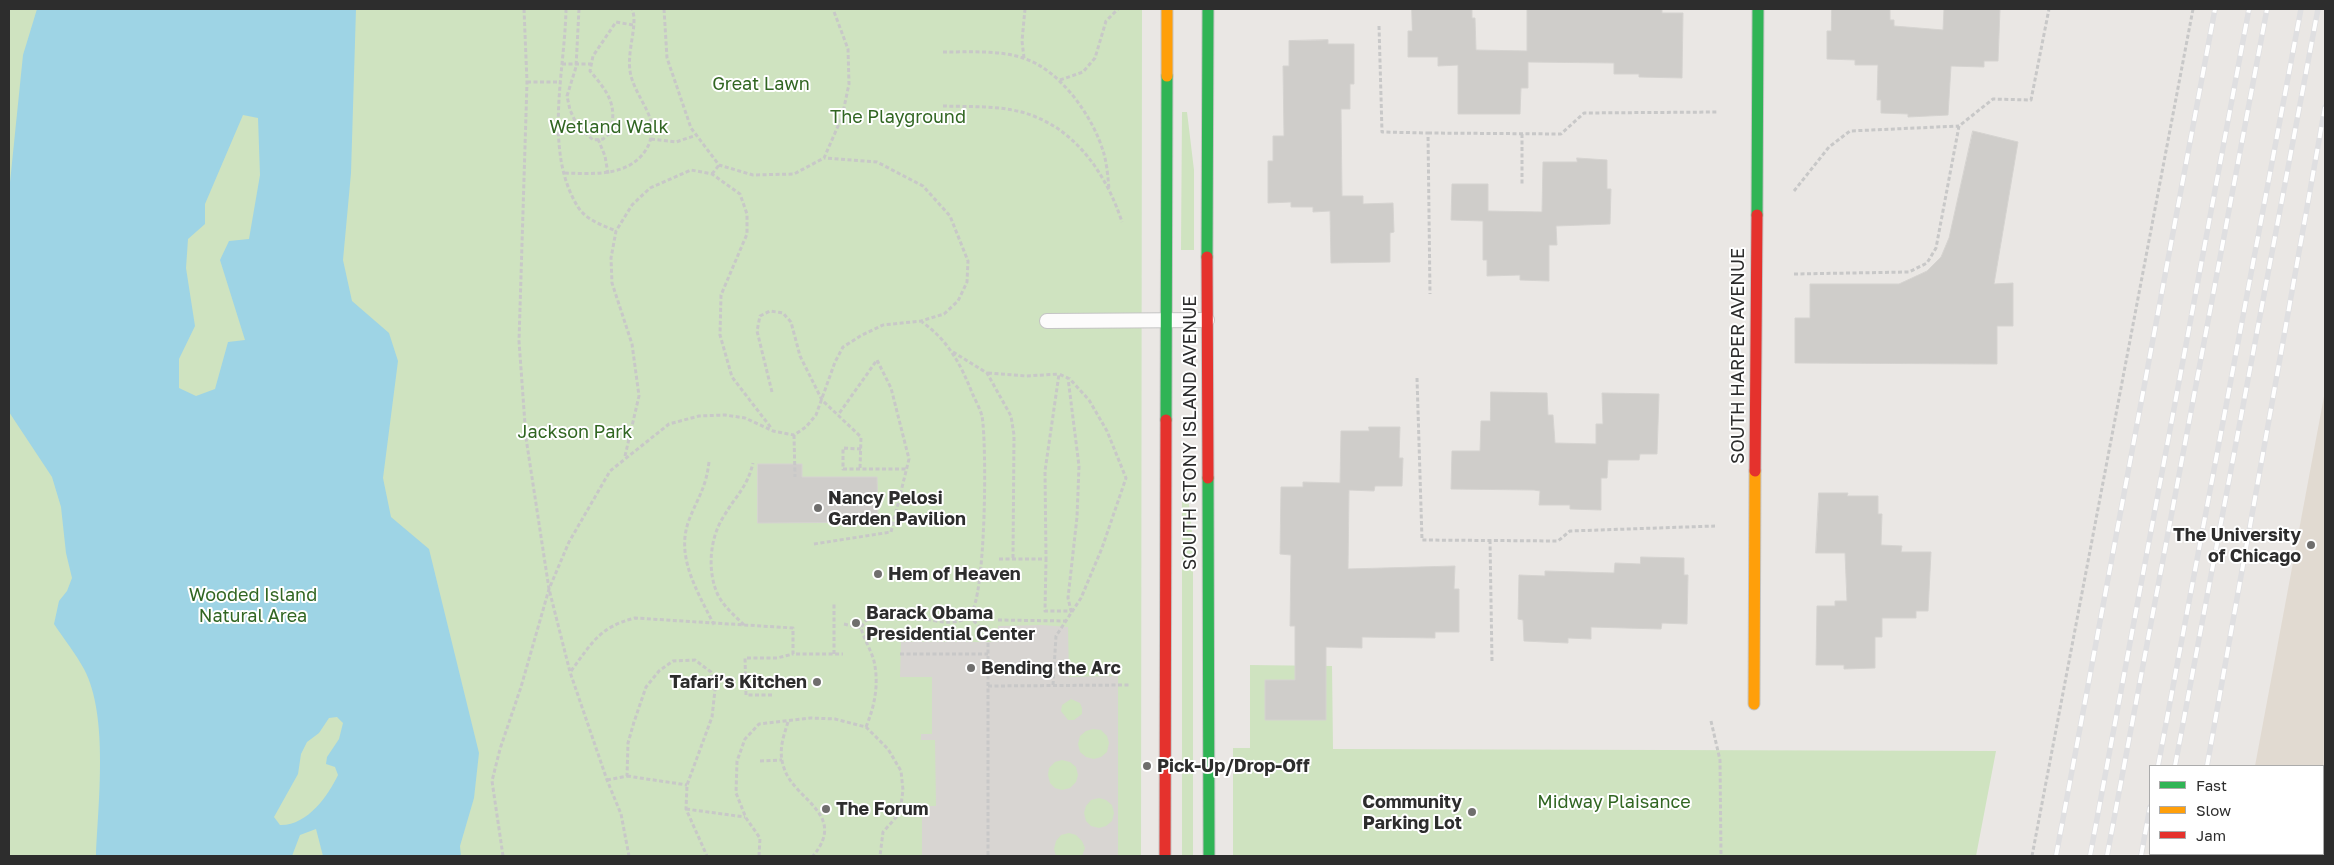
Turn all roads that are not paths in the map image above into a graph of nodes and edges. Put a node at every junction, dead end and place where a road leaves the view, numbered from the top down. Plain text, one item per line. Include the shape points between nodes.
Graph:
1 (1167, 9) edge
2 (1208, 9) edge
3 (1758, 9) edge
4 (1166, 320) junction
5 (1207, 320) junction
6 (1047, 321) dead end
7 (1754, 704) dead end
8 (1165, 856) edge
9 (1209, 856) edge

1 - 4 main road, SOUTH STONY ISLAND AVENUE
2 - 5 main road, SOUTH STONY ISLAND AVENUE
3 - 7 main road, SOUTH HARPER AVENUE
4 - 5 lane
4 - 6 lane
4 - 8 main road, SOUTH STONY ISLAND AVENUE
5 - 9 main road, SOUTH STONY ISLAND AVENUE

